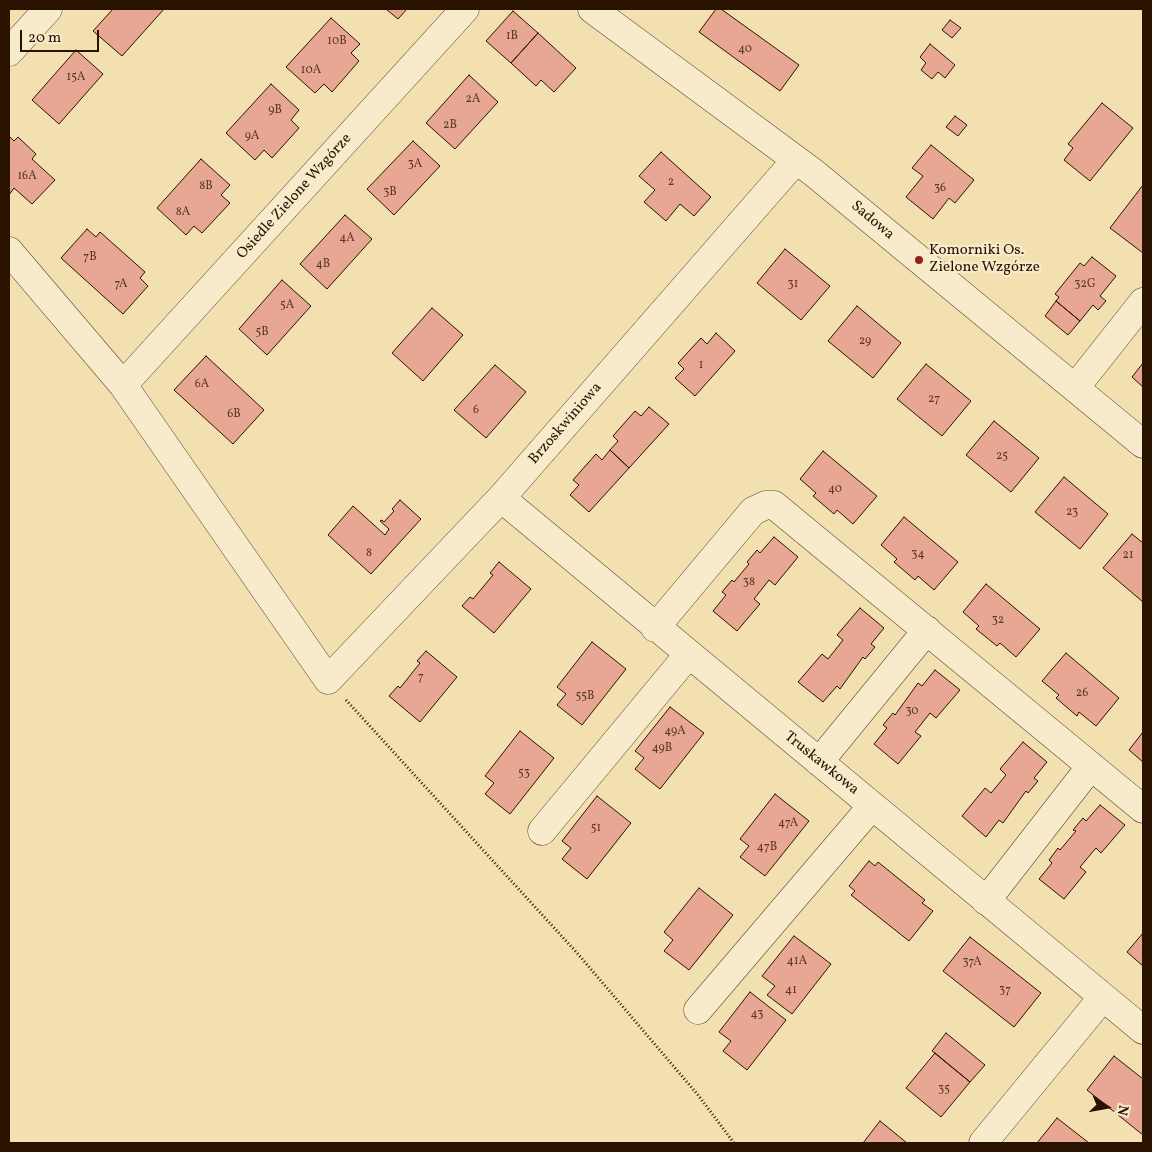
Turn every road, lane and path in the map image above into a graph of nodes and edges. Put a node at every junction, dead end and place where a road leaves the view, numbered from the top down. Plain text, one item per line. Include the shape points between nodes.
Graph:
1 (48, 9) edge
2 (465, 9) edge
3 (592, 9) edge
4 (9, 52) edge
5 (796, 160) junction
6 (9, 251) edge
7 (1143, 302) edge
8 (123, 385) junction
9 (1075, 388) junction
10 (1143, 444) edge
11 (500, 498) junction
12 (655, 628) junction
13 (927, 630) junction
14 (688, 655) junction
15 (328, 680) junction
16 (819, 762) junction
17 (1091, 766) junction
18 (872, 806) junction
19 (1143, 809) edge
20 (542, 831) dead end
21 (986, 901) junction
22 (1103, 997) junction
23 (698, 1010) dead end
24 (1143, 1030) edge
25 (734, 1143) edge
26 (983, 1143) edge

1 - 4 street
2 - 8 street, Osiedle Zielone Wzgórze
3 - 5 street, Sadowa
5 - 9 street, Sadowa
5 - 11 street, Brzoskwiniowa
6 - 8 street
7 - 9 street
8 - 15 street
9 - 10 street, Sadowa
11 - 12 street, Truskawkowa
11 - 15 street, Brzoskwiniowa
12 - 13 street via 753,511 766,505 780,508
12 - 14 street, Truskawkowa
13 - 16 street
13 - 17 street
14 - 16 street, Truskawkowa
14 - 20 street
15 - 25 path via 578,954 698,1095
16 - 18 street, Truskawkowa
17 - 19 street
17 - 21 street
18 - 21 street, Truskawkowa
18 - 23 street
21 - 22 street, Truskawkowa
22 - 24 street, Truskawkowa
22 - 26 street

